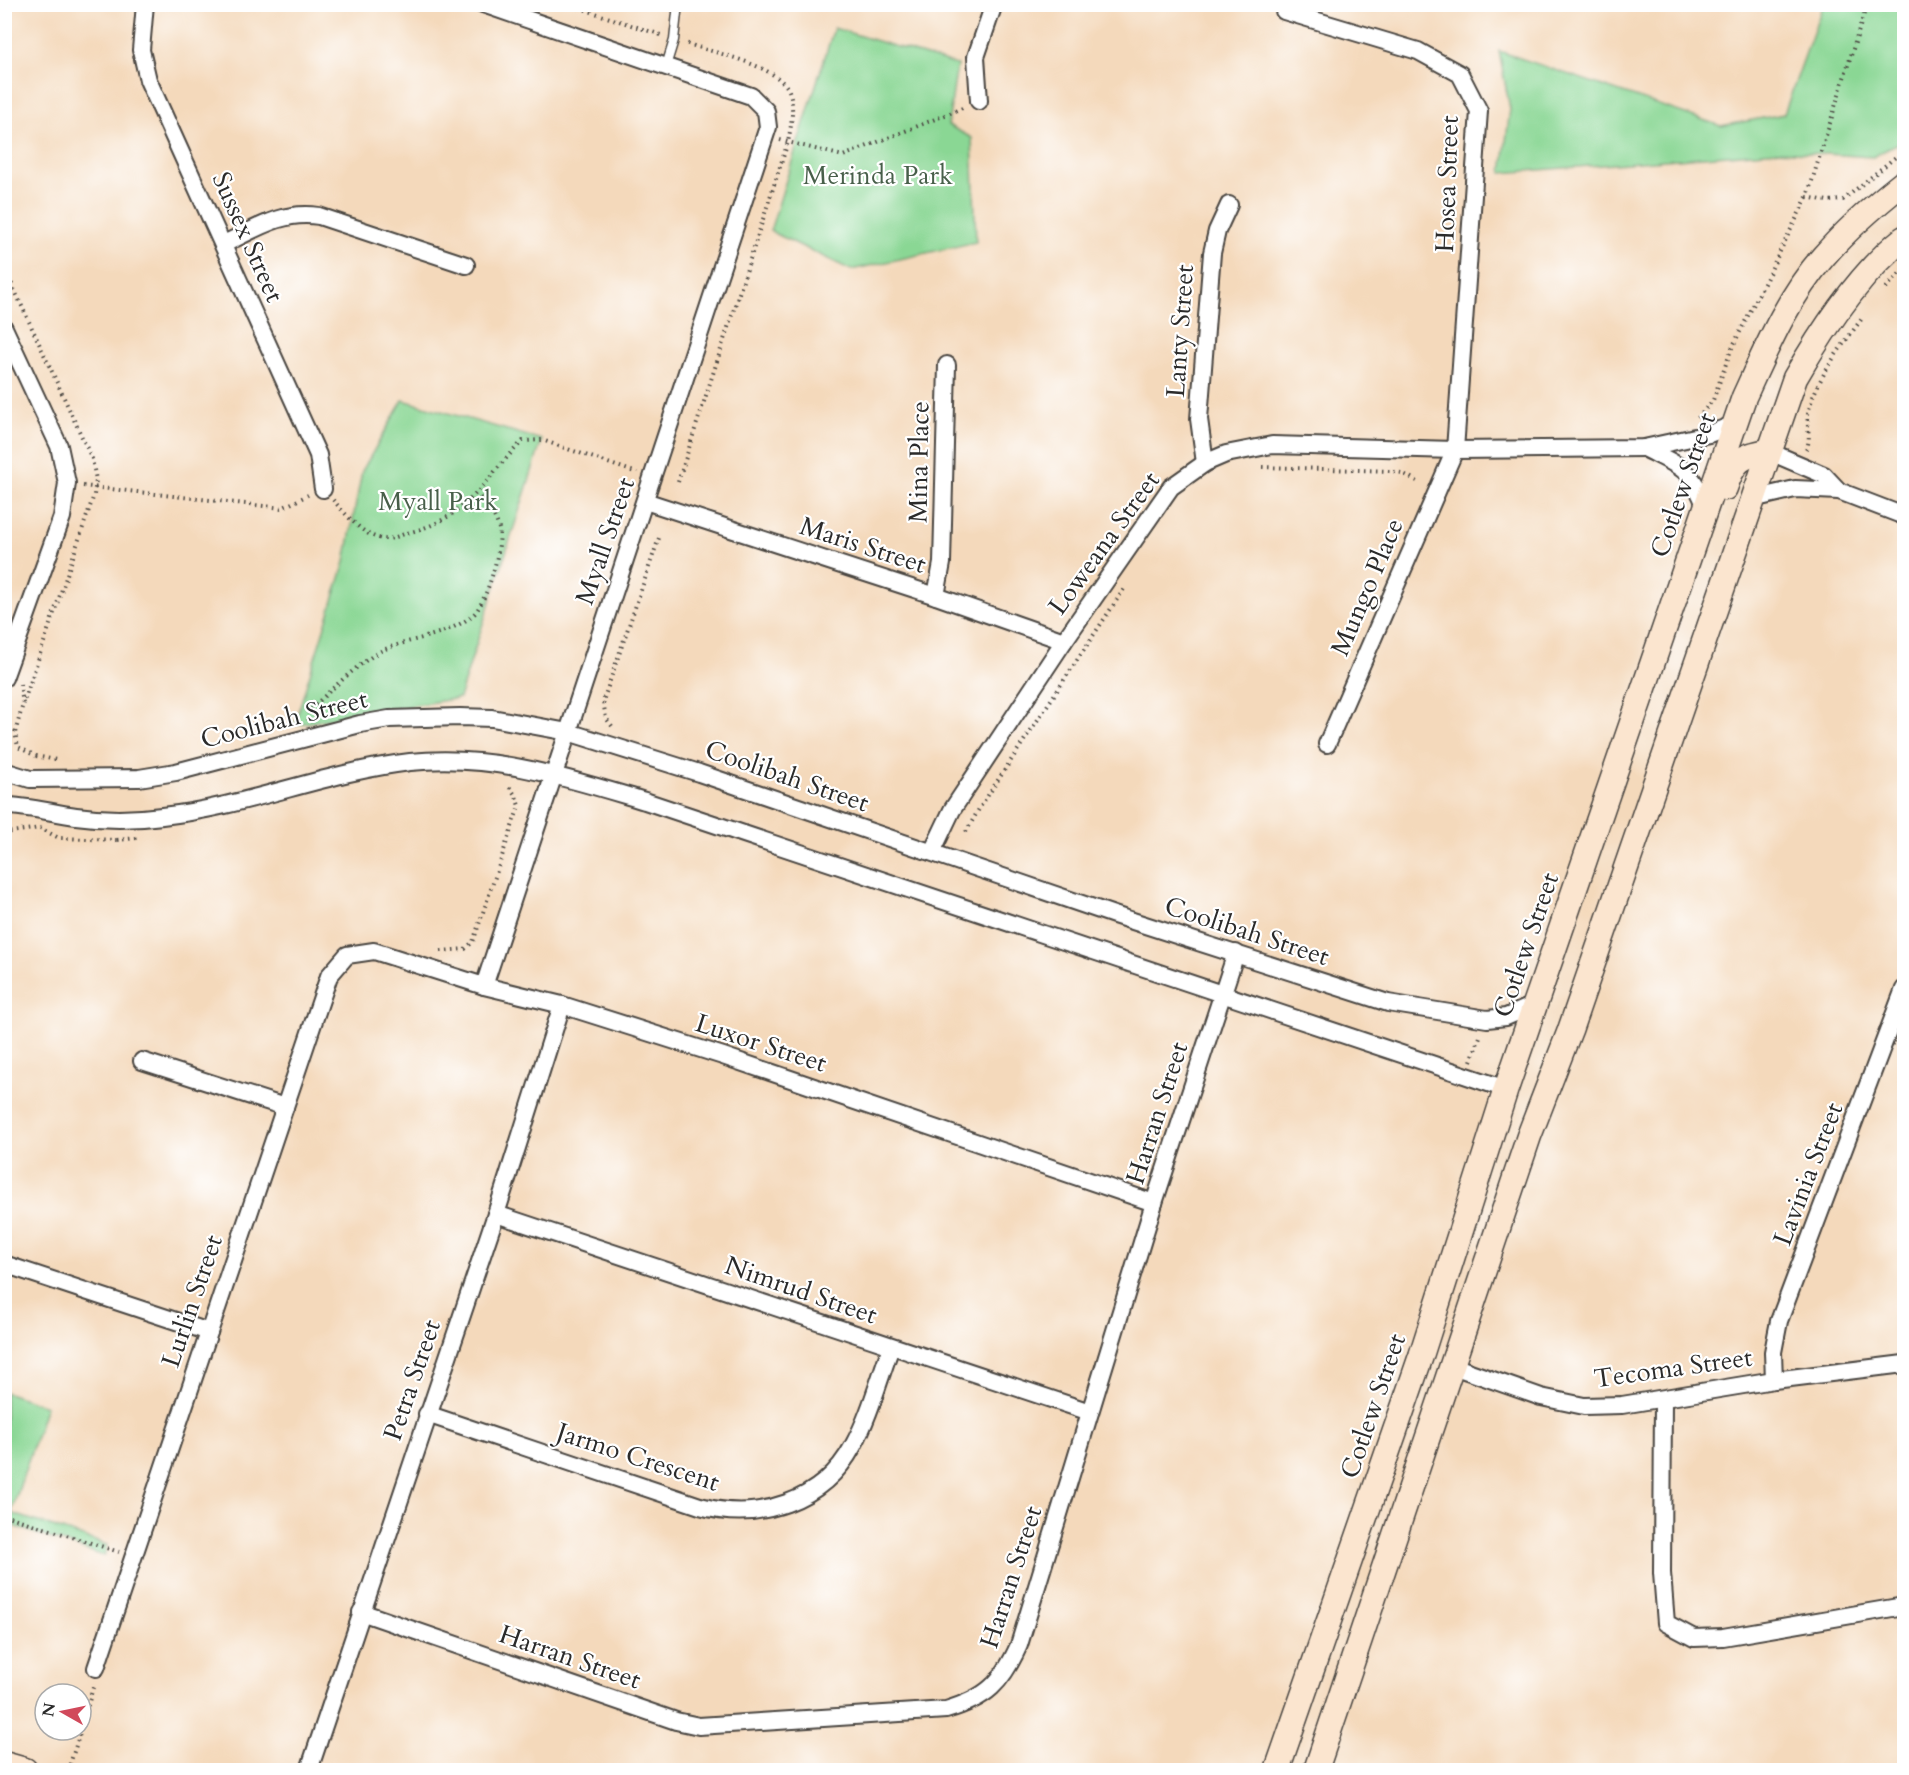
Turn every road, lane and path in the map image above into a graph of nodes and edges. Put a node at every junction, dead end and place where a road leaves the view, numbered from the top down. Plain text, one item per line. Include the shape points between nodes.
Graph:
1 (145, 4) edge
2 (483, 4) edge
3 (568, 4) edge
4 (678, 4) edge
5 (994, 4) edge
6 (1867, 4) edge
7 (1284, 11) dead end
8 (674, 40) junction
9 (666, 66) junction
10 (979, 101) joint
11 (767, 136) junction
12 (789, 142) junction
13 (1905, 150) edge
14 (1905, 182) edge
15 (1807, 197) junction
16 (1229, 205) dead end
17 (1905, 238) edge
18 (224, 244) junction
19 (466, 265) dead end
20 (1905, 269) edge
21 (1882, 292) dead end
22 (1869, 308) dead end
23 (4, 328) edge
24 (947, 365) dead end
25 (1695, 422) dead end
26 (1735, 424) junction
27 (1644, 448) junction
28 (1455, 450) junction
29 (1806, 450) dead end
30 (1768, 451) junction
31 (1205, 463) junction
32 (1252, 469) dead end
33 (653, 479) junction
34 (1417, 481) dead end
35 (678, 482) dead end
36 (68, 483) junction
37 (323, 489) junction
38 (1839, 491) junction
39 (477, 495) junction
40 (1752, 499) junction
41 (645, 501) junction
42 (1905, 516) edge
43 (1702, 519) junction
44 (660, 535) dead end
45 (1127, 585) dead end
46 (936, 596) junction
47 (1064, 641) junction
48 (12, 679) edge
49 (614, 727) dead end
50 (568, 732) junction
51 (308, 738) junction
52 (1327, 744) dead end
53 (4, 771) edge
54 (554, 774) junction
55 (58, 779) junction
56 (502, 780) dead end
57 (4, 806) edge
58 (966, 832) dead end
59 (142, 838) dead end
60 (117, 840) dead end
61 (932, 852) junction
62 (441, 951) dead end
63 (1236, 953) junction
64 (347, 955) joint
65 (484, 987) junction
66 (1905, 989) edge
67 (1222, 996) junction
68 (1536, 1004) junction
69 (562, 1005) junction
70 (1899, 1020) edge
71 (1483, 1029) dead end
72 (1570, 1030) junction
73 (142, 1061) dead end
74 (1470, 1064) dead end
75 (1506, 1089) junction
76 (285, 1107) junction
77 (1154, 1203) junction
78 (496, 1214) junction
79 (4, 1264) edge
80 (209, 1332) junction
81 (891, 1347) junction
82 (1905, 1364) edge
83 (1453, 1366) junction
84 (1774, 1380) junction
85 (1663, 1399) junction
86 (1090, 1412) junction
87 (427, 1413) junction
88 (4, 1515) edge
89 (134, 1557) junction
90 (1905, 1606) edge
91 (361, 1612) junction
92 (96, 1668) joint
93 (93, 1688) edge
94 (77, 1742) edge
95 (4, 1764) edge
96 (25, 1770) edge
97 (68, 1770) edge
98 (309, 1770) edge
99 (1277, 1770) edge
100 (1316, 1770) edge

1 - 18 street, Sussex Street via 143,65
2 - 9 street
3 - 8 path
4 - 8 lane
5 - 10 street via 976,57
6 - 15 path
7 - 28 street, Hosea Street via 1418,51 1460,74 1479,111
8 - 9 lane
8 - 12 path via 768,71 788,88 792,115
9 - 11 street, Myall Street via 751,96 766,111
10 - 12 path via 843,156
11 - 12 path
11 - 33 street, Myall Street
12 - 35 path
13 - 15 path via 1843,200
14 - 26 main road, Cotlew Street via 1823,257 1797,293 1767,346
15 - 25 path via 1731,350 1713,400
16 - 31 street, Lanty Street via 1212,253 1199,419
17 - 30 main road via 1890,249 1816,341 1795,378
18 - 19 street via 280,218 304,214
18 - 37 street, Sussex Street via 318,455
20 - 21 path
22 - 29 path via 1820,384 1808,413
23 - 36 street via 59,446
24 - 46 street, Mina Place via 942,563
26 - 27 street, Loweana Street via 1709,434
26 - 43 main road, Cotlew Street
27 - 28 street, Loweana Street
27 - 43 street, Loweana Street via 1691,475
28 - 31 street, Loweana Street via 1272,445 1247,448
28 - 52 street, Mungo Place
30 - 38 street via 1824,475
30 - 40 main road
30 - 43 main road via 1738,461 1716,513
31 - 47 street, Loweana Street via 1171,488
32 - 34 path via 1301,466 1390,471
33 - 39 path via 542,440 523,441 502,461
33 - 41 street, Myall Street
36 - 37 path via 282,508
36 - 48 street via 62,517
37 - 39 path via 366,532 384,539 451,517
38 - 40 street via 1795,489
38 - 42 street
39 - 51 path via 488,505 500,530 493,575 475,614 453,628 381,651 309,711
40 - 72 main road
41 - 46 street, Maris Street
41 - 50 street, Myall Street
43 - 68 main road, Cotlew Street
44 - 49 path via 603,701 606,718
45 - 58 path
46 - 47 street, Maris Street
47 - 61 street, Loweana Street via 952,810
48 - 55 path via 22,704 15,741
50 - 51 street, Coolibah Street via 492,718 427,717 360,724
50 - 54 street, Myall Street
50 - 61 street, Coolibah Street
51 - 55 street, Coolibah Street via 176,772 139,778
53 - 55 street, Coolibah Street via 30,779
54 - 57 street via 479,761 411,762 371,768 219,807 119,820
54 - 65 street, Myall Street
54 - 67 street via 916,890
56 - 62 path via 511,787 519,806 473,942 465,949
59 - 60 path
61 - 63 street, Coolibah Street
63 - 67 street, Harran Street
63 - 68 street, Coolibah Street via 1388,1004 1440,1013 1487,1019 1506,1017
64 - 65 street, Luxor Street via 374,951
64 - 76 street, Lurlin Street via 329,976
65 - 69 street, Luxor Street
66 - 70 street, Lavinia Street
67 - 75 street
67 - 77 street, Harran Street
68 - 75 main road, Cotlew Street
69 - 77 street, Luxor Street
69 - 78 street, Petra Street
70 - 84 street, Lavinia Street via 1779,1321 1773,1352
71 - 74 path
72 - 75 main road via 1552,1050 1539,1083 1524,1091
72 - 83 main road
73 - 76 street
75 - 99 main road, Cotlew Street via 1421,1356
76 - 80 street, Lurlin Street
77 - 86 street, Harran Street
78 - 81 street, Nimrud Street
78 - 87 street, Petra Street
79 - 80 street
80 - 89 street, Lurlin Street
81 - 86 street, Nimrud Street
81 - 87 street, Jarmo Crescent via 863,1426 842,1464 816,1489 801,1497 751,1512 733,1513 700,1506
82 - 84 street, Tecoma Street
83 - 85 street, Tecoma Street via 1541,1397 1584,1406
83 - 100 main road
84 - 85 street, Tecoma Street
85 - 90 street via 1662,1573 1666,1623 1694,1638 1723,1637
86 - 91 street, Harran Street via 1011,1663 994,1687 946,1710 714,1726 685,1724
87 - 91 street, Petra Street
88 - 89 path
89 - 92 street, Lurlin Street
91 - 98 street, Petra Street
92 - 93 path
94 - 97 path
95 - 96 main road

